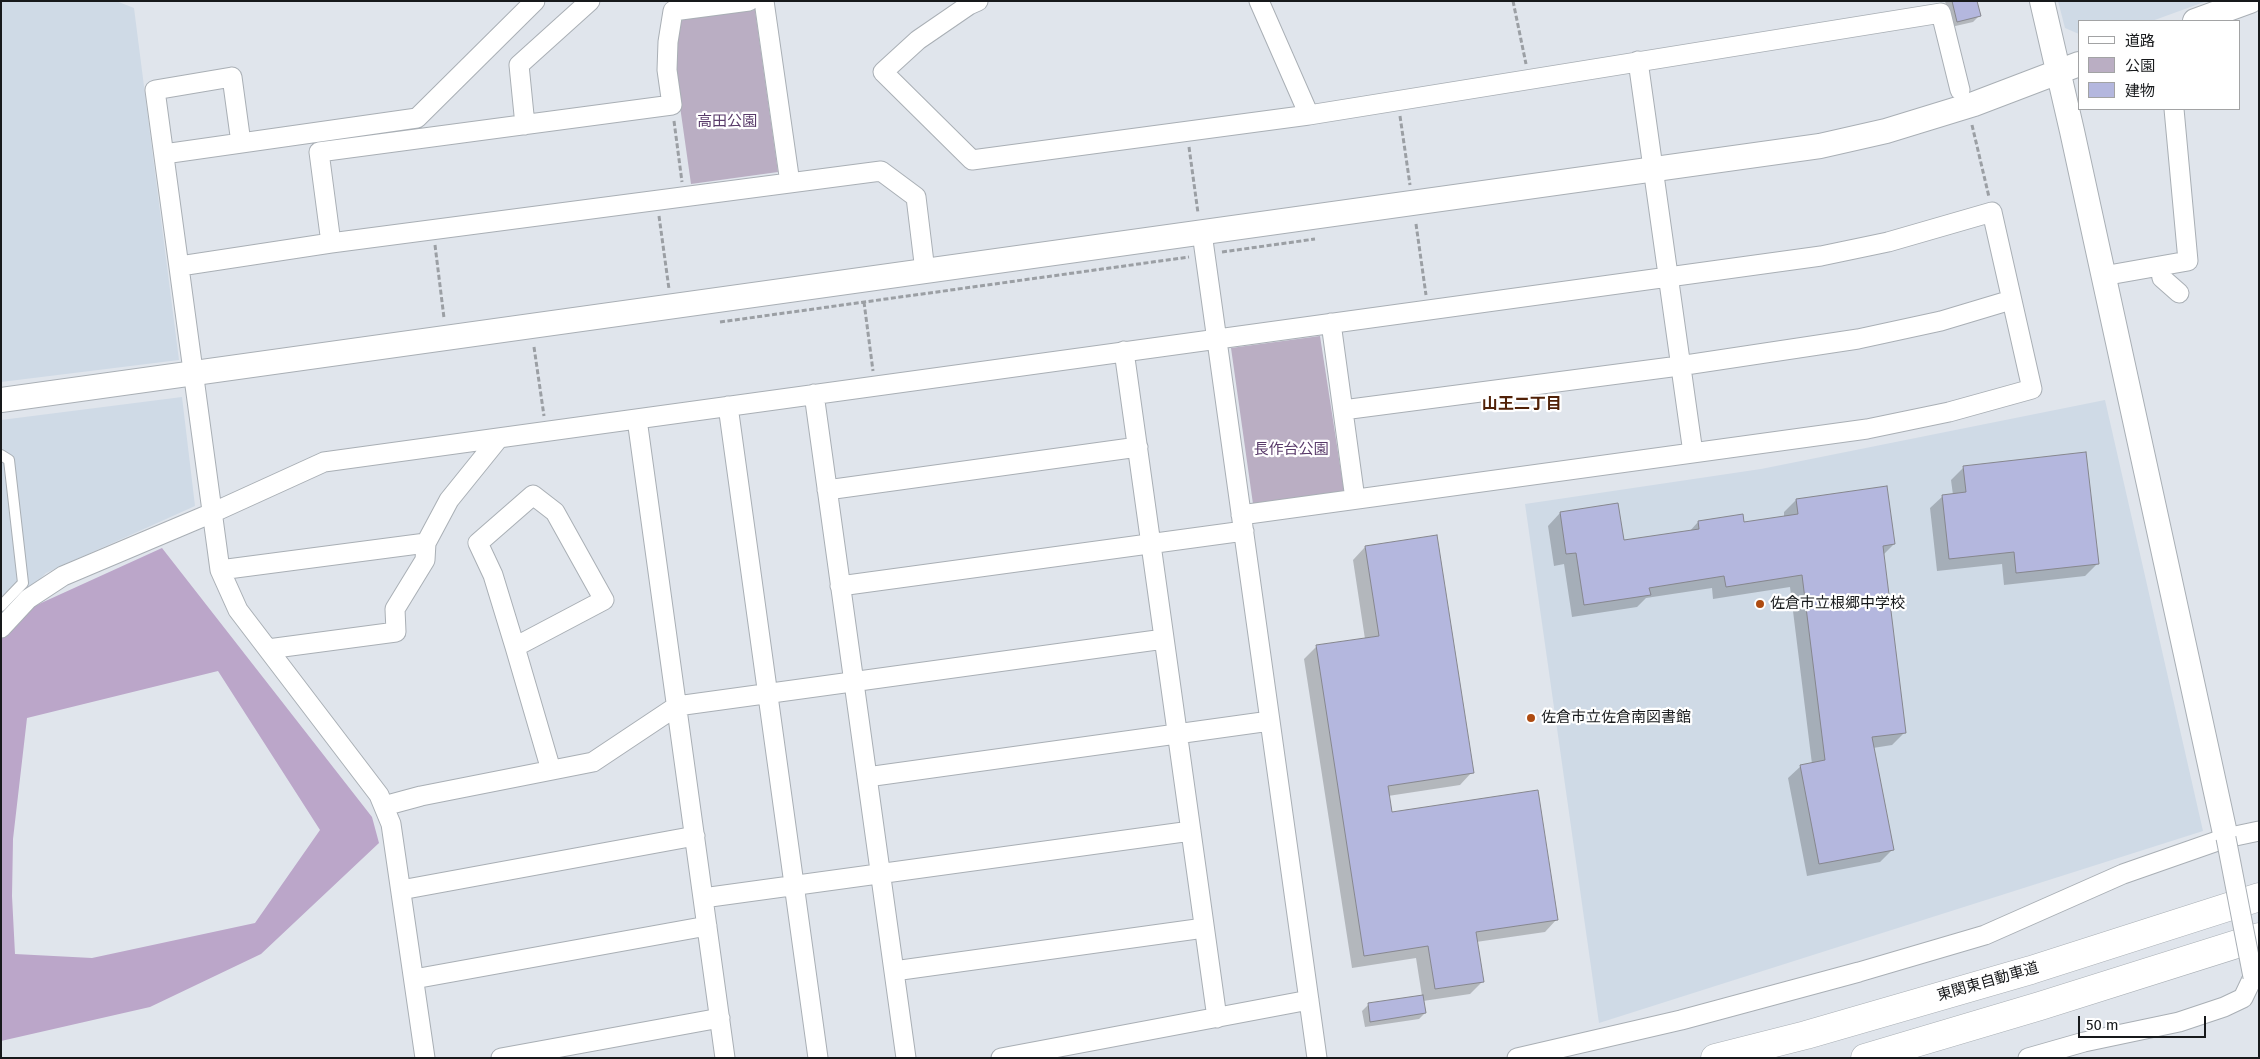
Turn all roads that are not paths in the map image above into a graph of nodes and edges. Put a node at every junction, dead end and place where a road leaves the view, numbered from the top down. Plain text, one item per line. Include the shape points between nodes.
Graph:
1 (535, 1) edge
2 (590, 1) edge
3 (749, 1) edge
4 (764, 1) edge
5 (978, 1) edge
6 (1259, 1) edge
7 (2042, 1) edge
8 (2250, 1) edge
9 (669, 6) edge
10 (2198, 20) edge
11 (1638, 61) junction
12 (2069, 68) edge
13 (1960, 90) dead end
14 (2174, 110) edge
15 (1309, 115) junction
16 (525, 125) junction
17 (241, 143) junction
18 (164, 154) junction
19 (1653, 170) junction
20 (790, 183) junction
21 (1200, 224) junction
22 (331, 243) junction
23 (180, 266) junction
24 (2160, 266) junction
25 (925, 271) junction
26 (2103, 276) junction
27 (1666, 277) junction
28 (2179, 293) dead end
29 (2011, 300) junction
30 (1331, 323) junction
31 (1217, 339) junction
32 (1124, 351) junction
33 (1679, 366) junction
34 (194, 372) junction
35 (814, 394) junction
36 (1, 400) edge
37 (728, 406) junction
38 (1343, 410) junction
39 (637, 419) junction
40 (499, 438) junction
41 (1138, 447) junction
42 (1693, 453) junction
43 (1, 455) edge
44 (827, 490) junction
45 (1355, 499) junction
46 (212, 513) junction
47 (1243, 523) junction
48 (426, 543) junction
49 (1151, 544) junction
50 (220, 570) junction
51 (840, 586) junction
52 (1, 606) edge
53 (1, 628) edge
54 (1164, 639) junction
55 (514, 647) junction
56 (268, 649) junction
57 (854, 682) junction
58 (768, 693) junction
59 (677, 706) junction
60 (1270, 722) junction
61 (1177, 734) junction
62 (551, 770) junction
63 (867, 777) junction
64 (384, 806) junction
65 (1191, 831) junction
66 (2259, 831) edge
67 (695, 836) junction
68 (2226, 838) junction
69 (880, 874) junction
70 (794, 885) junction
71 (401, 890) junction
72 (2259, 897) edge
73 (703, 898) junction
74 (707, 926) junction
75 (1204, 928) junction
76 (2259, 937) edge
77 (894, 971) junction
78 (414, 979) junction
79 (1308, 1000) junction
80 (720, 1018) junction
81 (1216, 1018) junction
82 (425, 1058) edge
83 (500, 1058) edge
84 (725, 1058) edge
85 (818, 1058) edge
86 (906, 1058) edge
87 (1001, 1058) edge
88 (1317, 1058) edge
89 (1517, 1058) edge
90 (1715, 1058) edge
91 (1865, 1058) edge
92 (2028, 1058) edge

1 - 17 street via 417,118
2 - 16 street via 519,64
3 - 9 street
4 - 20 street
5 - 15 street via 918,40 883,72 972,160
6 - 15 street
7 - 12 street
8 - 10 street
9 - 16 street via 667,70 672,106
11 - 13 street via 1941,12
11 - 15 street
11 - 19 street
12 - 19 street via 1974,104 1886,131 1820,146
12 - 26 street
14 - 24 street via 2188,262
16 - 22 street via 319,152
17 - 18 street
17 - 18 street via 232,77 155,90
18 - 23 street
19 - 21 street
19 - 27 street
20 - 22 street
20 - 25 street via 881,171 916,197
21 - 25 street
21 - 31 street
22 - 23 street
23 - 34 street
24 - 26 street
24 - 28 street via 2162,278
25 - 34 street
26 - 68 street
27 - 29 street via 1830,254 1888,242 1992,212
27 - 30 street
27 - 33 street
29 - 33 street via 1858,339
29 - 42 street via 2032,389 1949,412 1867,429
30 - 31 street
30 - 38 street
31 - 32 street
31 - 47 street
32 - 35 street
32 - 41 street
33 - 38 street
33 - 42 street
34 - 36 street
34 - 46 street
35 - 37 street
35 - 44 street
37 - 39 street
37 - 58 street
38 - 45 street
39 - 40 street
39 - 59 street
40 - 46 street via 324,462
40 - 48 street via 449,500
41 - 44 street
41 - 49 street
42 - 45 street
43 - 52 lane via 9,460 23,583
44 - 51 street
45 - 47 street
46 - 50 street
46 - 53 street via 63,576 28,599
47 - 49 street
47 - 60 street
48 - 50 street
48 - 56 street via 425,560 395,609 396,632
49 - 51 street
49 - 54 street
50 - 56 street via 238,610
51 - 57 street
54 - 57 street
54 - 61 street
55 - 55 street via 493,575 478,543 533,495 555,512 604,600
55 - 62 street
56 - 64 street via 379,795
57 - 58 street
57 - 63 street
58 - 59 street
58 - 70 street
59 - 62 street via 593,762
59 - 67 street
60 - 61 street
60 - 79 street
61 - 63 street
61 - 65 street
62 - 64 street
63 - 69 street
64 - 71 street via 392,824
65 - 69 street
65 - 75 street
66 - 68 street
67 - 71 street
67 - 73 street
68 - 89 street via 2123,874 1985,935 1681,1020
68 - 92 street, bridge via 2252,977 2243,998 2224,1008 2178,1022
69 - 70 street
69 - 77 street
70 - 73 street
70 - 85 street
71 - 78 street
72 - 90 highway, 東関東自動車道 via 2031,970
73 - 74 street
74 - 78 street
74 - 80 street
75 - 77 street
75 - 81 street
76 - 91 highway
77 - 86 street
78 - 82 street
79 - 81 street
79 - 88 street
80 - 83 street
80 - 84 street
81 - 87 street

